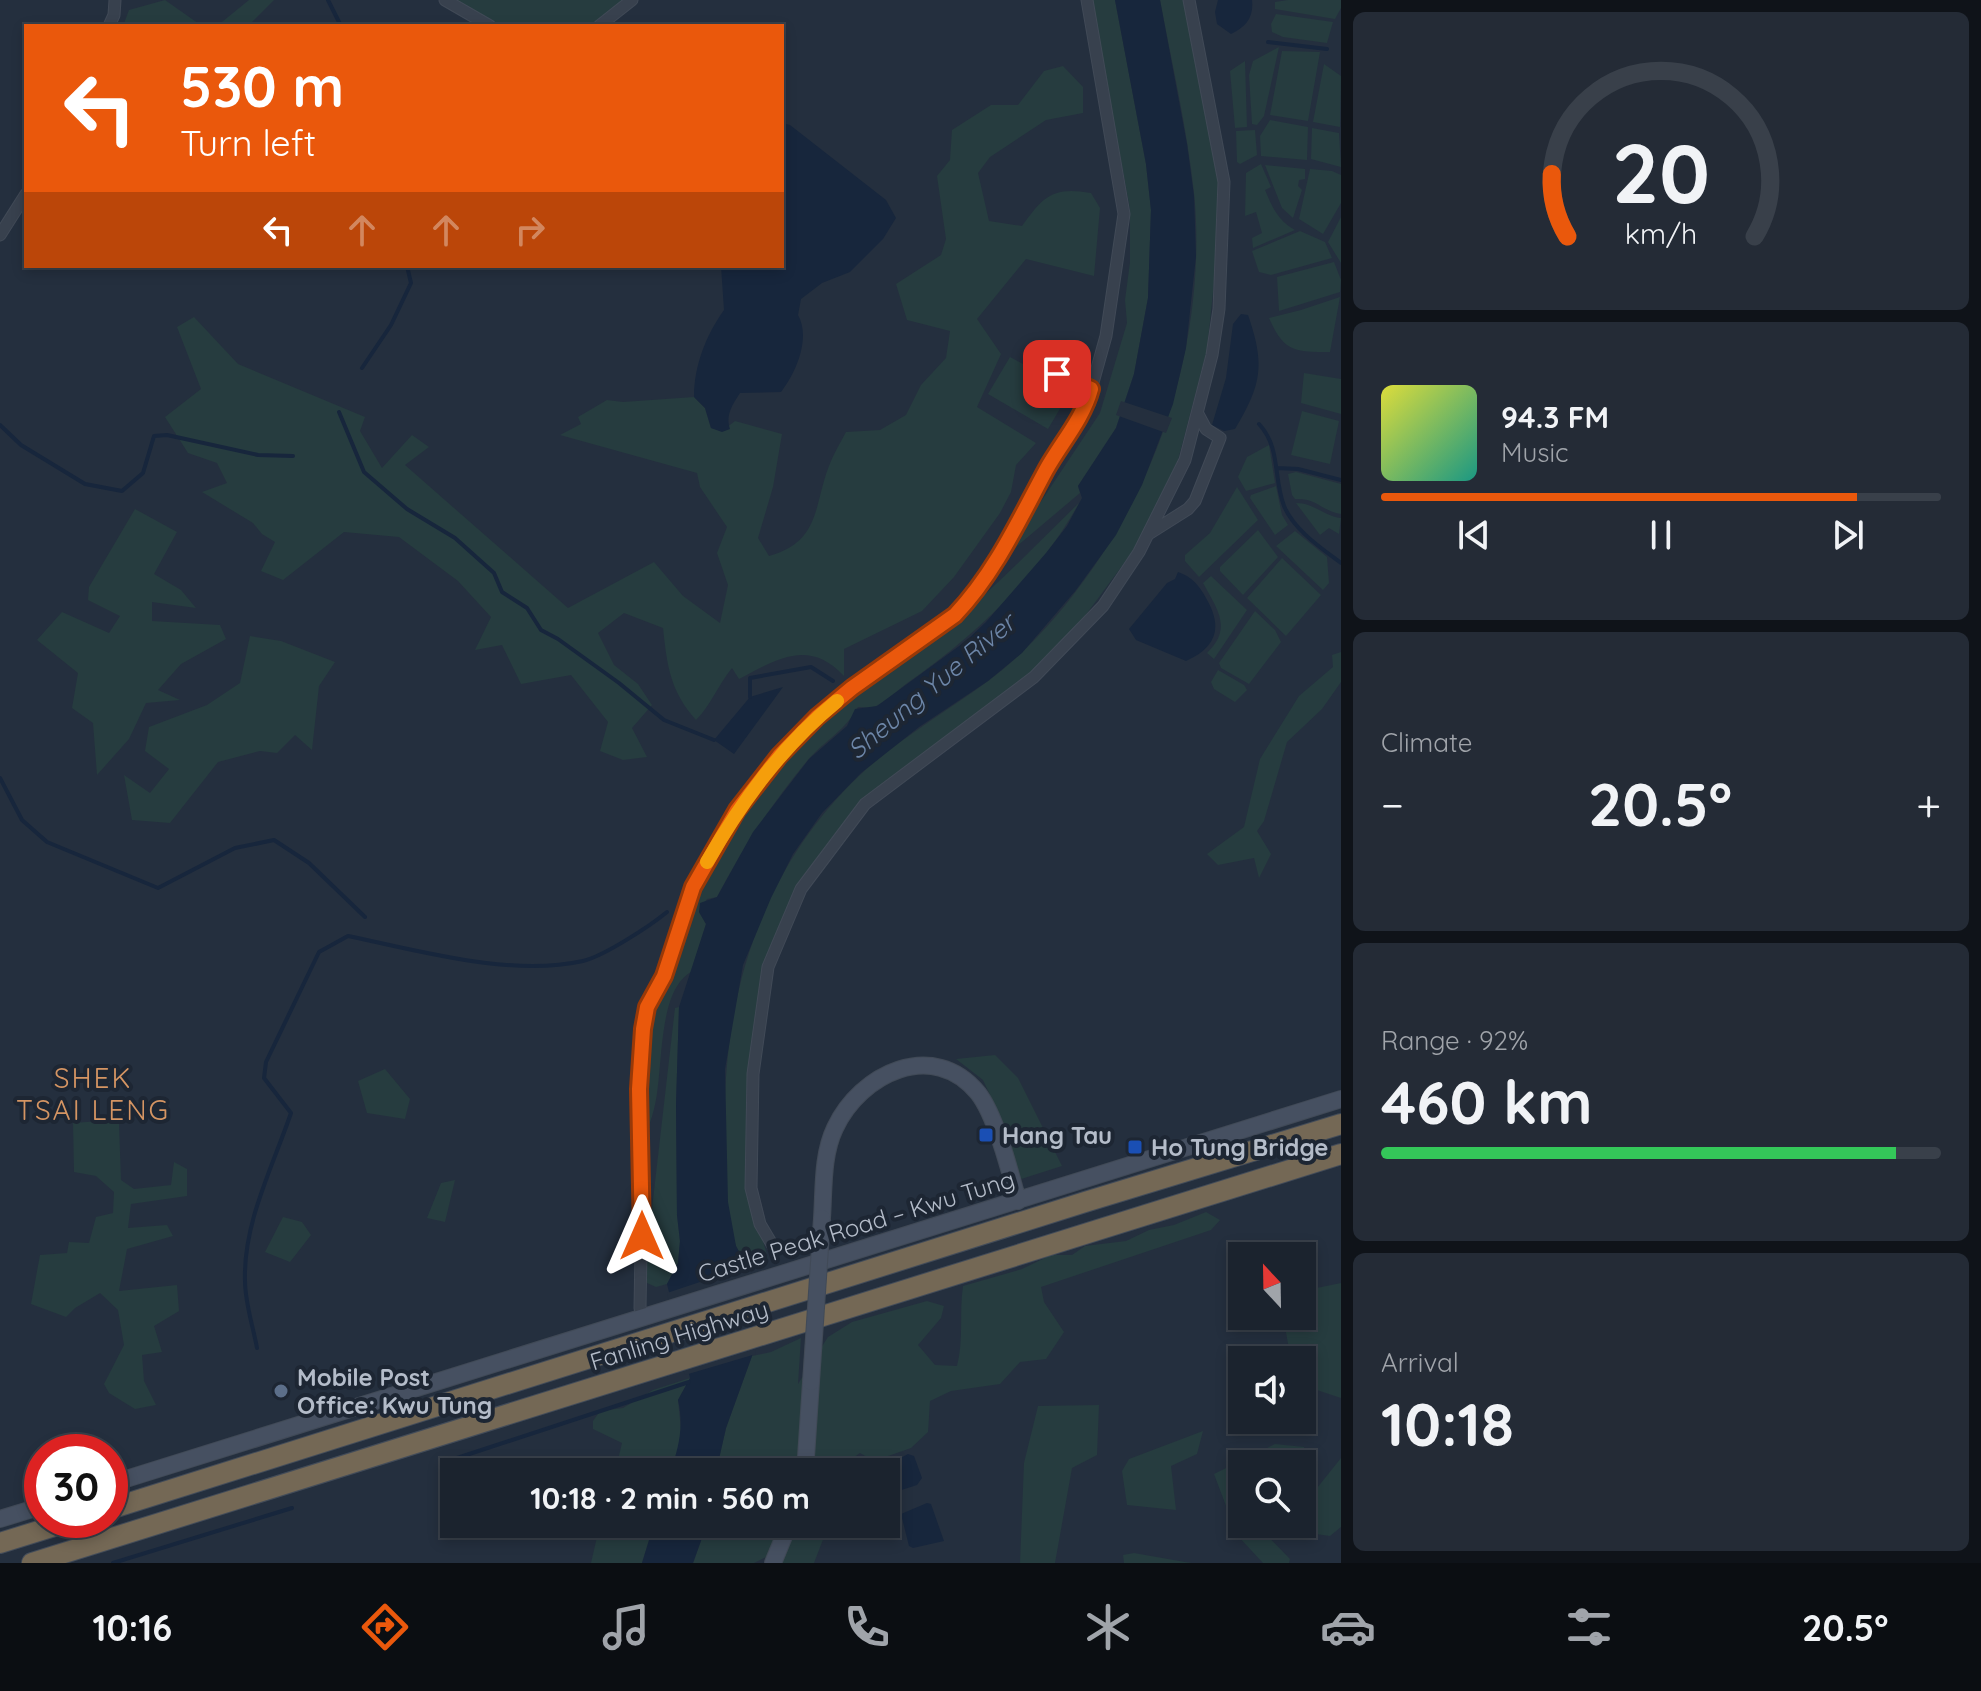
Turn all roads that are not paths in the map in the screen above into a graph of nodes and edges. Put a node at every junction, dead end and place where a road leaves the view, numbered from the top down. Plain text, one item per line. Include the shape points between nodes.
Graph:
1 (115, 0) edge
2 (445, 0) edge
3 (632, 0) edge
4 (1087, 0) edge
5 (1189, 0) edge
6 (110, 24) edge
7 (487, 24) edge
8 (602, 24) edge
9 (24, 197) edge
10 (0, 235) edge
11 (1039, 364) dead end
12 (1091, 389) junction
13 (1198, 414) junction
14 (1149, 533) junction
15 (1341, 1099) edge
16 (1341, 1124) edge
17 (1341, 1154) edge
18 (1018, 1201) junction
19 (773, 1246) dead end
20 (644, 1317) junction
21 (806, 1458) edge
22 (128, 1478) edge
23 (128, 1503) edge
24 (24, 1512) edge
25 (0, 1519) edge
26 (24, 1536) edge
27 (783, 1538) edge
28 (0, 1543) edge
29 (32, 1563) edge
30 (773, 1563) edge

1 - 6 street
2 - 7 street
3 - 8 street
4 - 12 street via 1124,214 1106,336
5 - 13 street via 1224,182 1219,309
9 - 10 street
11 - 12 street
12 - 20 street via 1010,541 972,598 831,706 779,756 737,810 693,887 643,1029 639,1089
13 - 14 street via 1185,460
13 - 14 street via 1206,429 1220,438 1203,486 1188,509
14 - 19 street via 1103,606 1067,644 1034,677 865,804 801,889 768,967 753,1074 751,1188 760,1224
15 - 18 main road, Castle Peak Road – Kwu Tung
16 - 23 highway, Fanling Highway
17 - 29 highway, Fanling Highway
18 - 20 main road, Castle Peak Road – Kwu Tung
18 - 21 main road, bridge via 989,1113 967,1082 946,1071 915,1066 876,1078 843,1113 828,1147
20 - 22 main road, Castle Peak Road – Kwu Tung
24 - 25 main road
26 - 28 highway
27 - 30 main road

